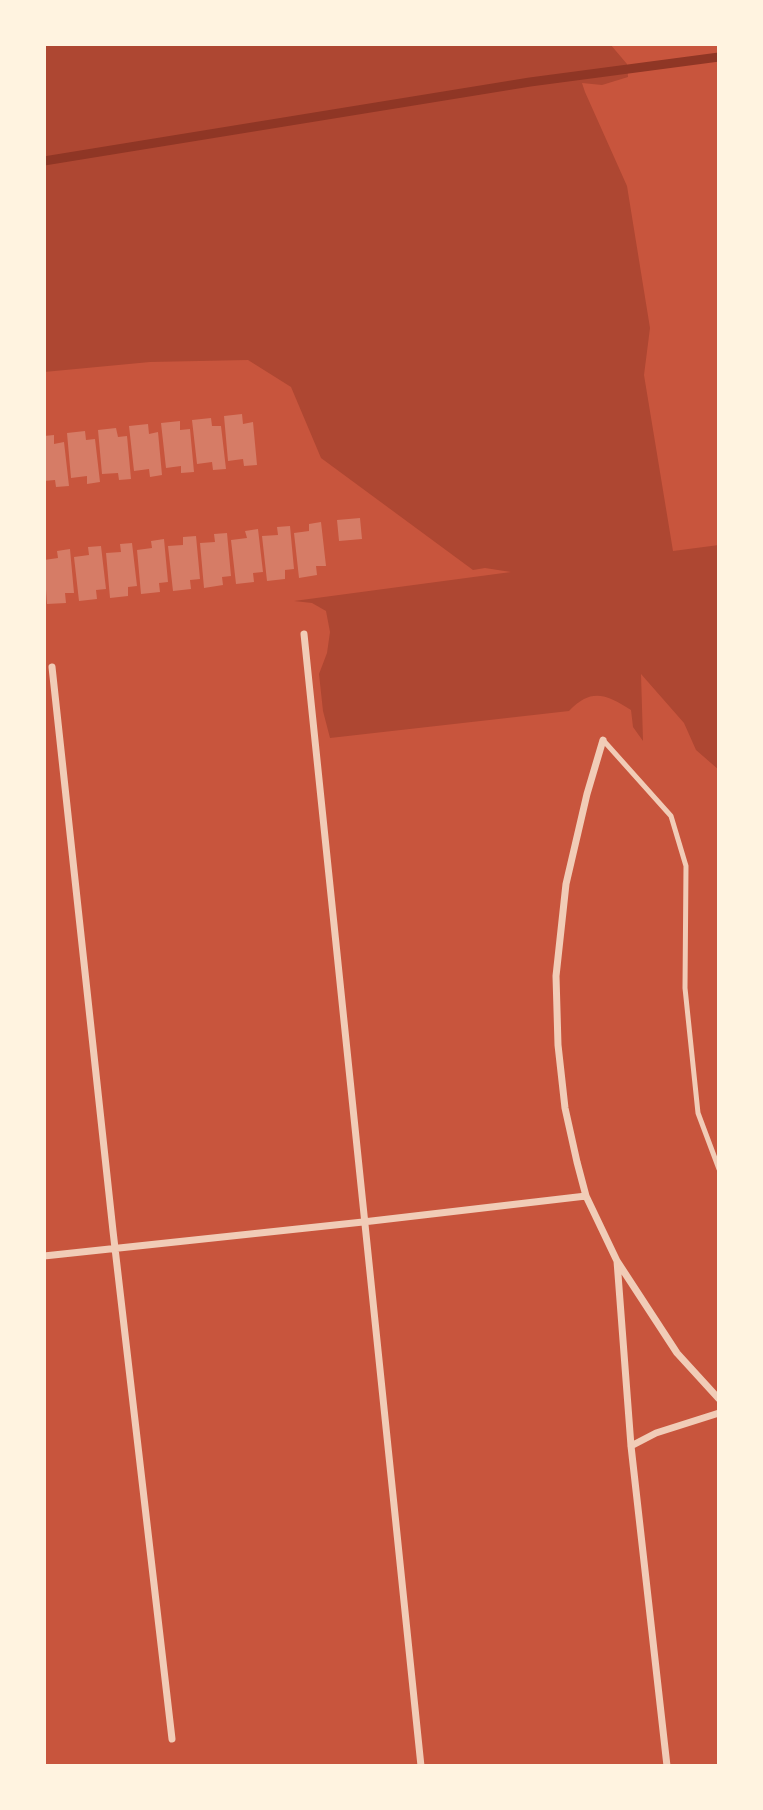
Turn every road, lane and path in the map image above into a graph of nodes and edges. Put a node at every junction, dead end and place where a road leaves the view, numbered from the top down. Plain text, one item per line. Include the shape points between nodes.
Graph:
1 (303, 634) dead end
2 (52, 667) dead end
3 (603, 740) joint
4 (719, 1169) edge
5 (586, 1196) junction
6 (363, 1222) junction
7 (115, 1248) junction
8 (44, 1256) edge
9 (617, 1261) junction
10 (719, 1399) edge
11 (719, 1413) edge
12 (631, 1446) junction
13 (172, 1739) dead end
14 (421, 1766) edge
15 (667, 1766) edge

1 - 6 street
2 - 7 street
3 - 4 lane via 671,817 685,866 685,988 698,1113
3 - 5 street via 566,884 556,976 565,1108
5 - 6 street
5 - 9 street
6 - 7 street
6 - 14 street
7 - 8 street
7 - 13 street
9 - 10 street via 677,1353
9 - 12 street
11 - 12 street
12 - 15 street

